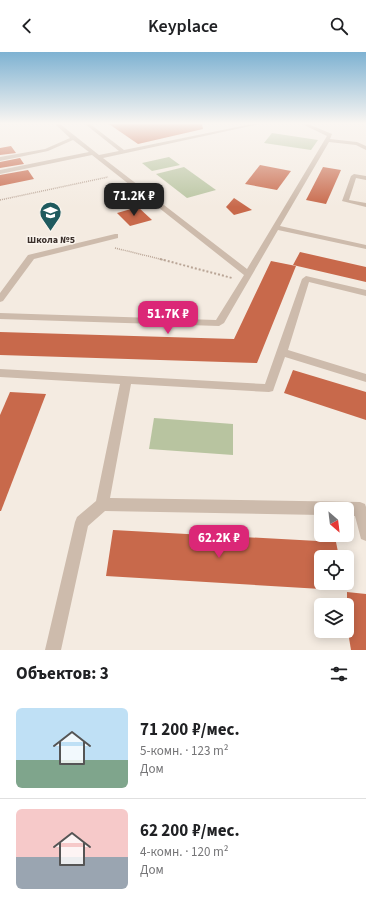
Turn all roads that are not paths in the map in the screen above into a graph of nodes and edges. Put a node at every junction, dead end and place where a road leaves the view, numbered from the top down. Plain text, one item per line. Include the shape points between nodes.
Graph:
1 (36, 152) edge
2 (91, 152) edge
3 (123, 152) edge
4 (321, 152) edge
5 (95, 155) junction
6 (0, 159) edge
7 (0, 172) edge
8 (366, 178) edge
9 (366, 205) edge
10 (276, 227) junction
11 (115, 236) dead end
12 (366, 247) edge
13 (248, 274) junction
14 (366, 293) edge
15 (0, 299) edge
16 (0, 316) edge
17 (282, 352) junction
18 (1, 375) edge
19 (366, 378) edge
20 (126, 380) junction
21 (102, 504) junction
22 (314, 508) edge
23 (354, 509) edge
24 (366, 534) edge
25 (53, 650) edge

1 - 6 lane
2 - 5 lane
3 - 5 lane
4 - 10 lane
5 - 7 lane
5 - 13 lane
8 - 9 lane via 354,176 345,201
10 - 12 lane
10 - 13 lane
11 - 15 lane via 32,257
13 - 16 lane via 219,323
14 - 17 lane via 306,279
17 - 19 lane
17 - 20 lane via 269,388
18 - 20 lane
20 - 21 lane
21 - 22 lane
21 - 25 lane via 82,522
23 - 24 lane via 360,509

